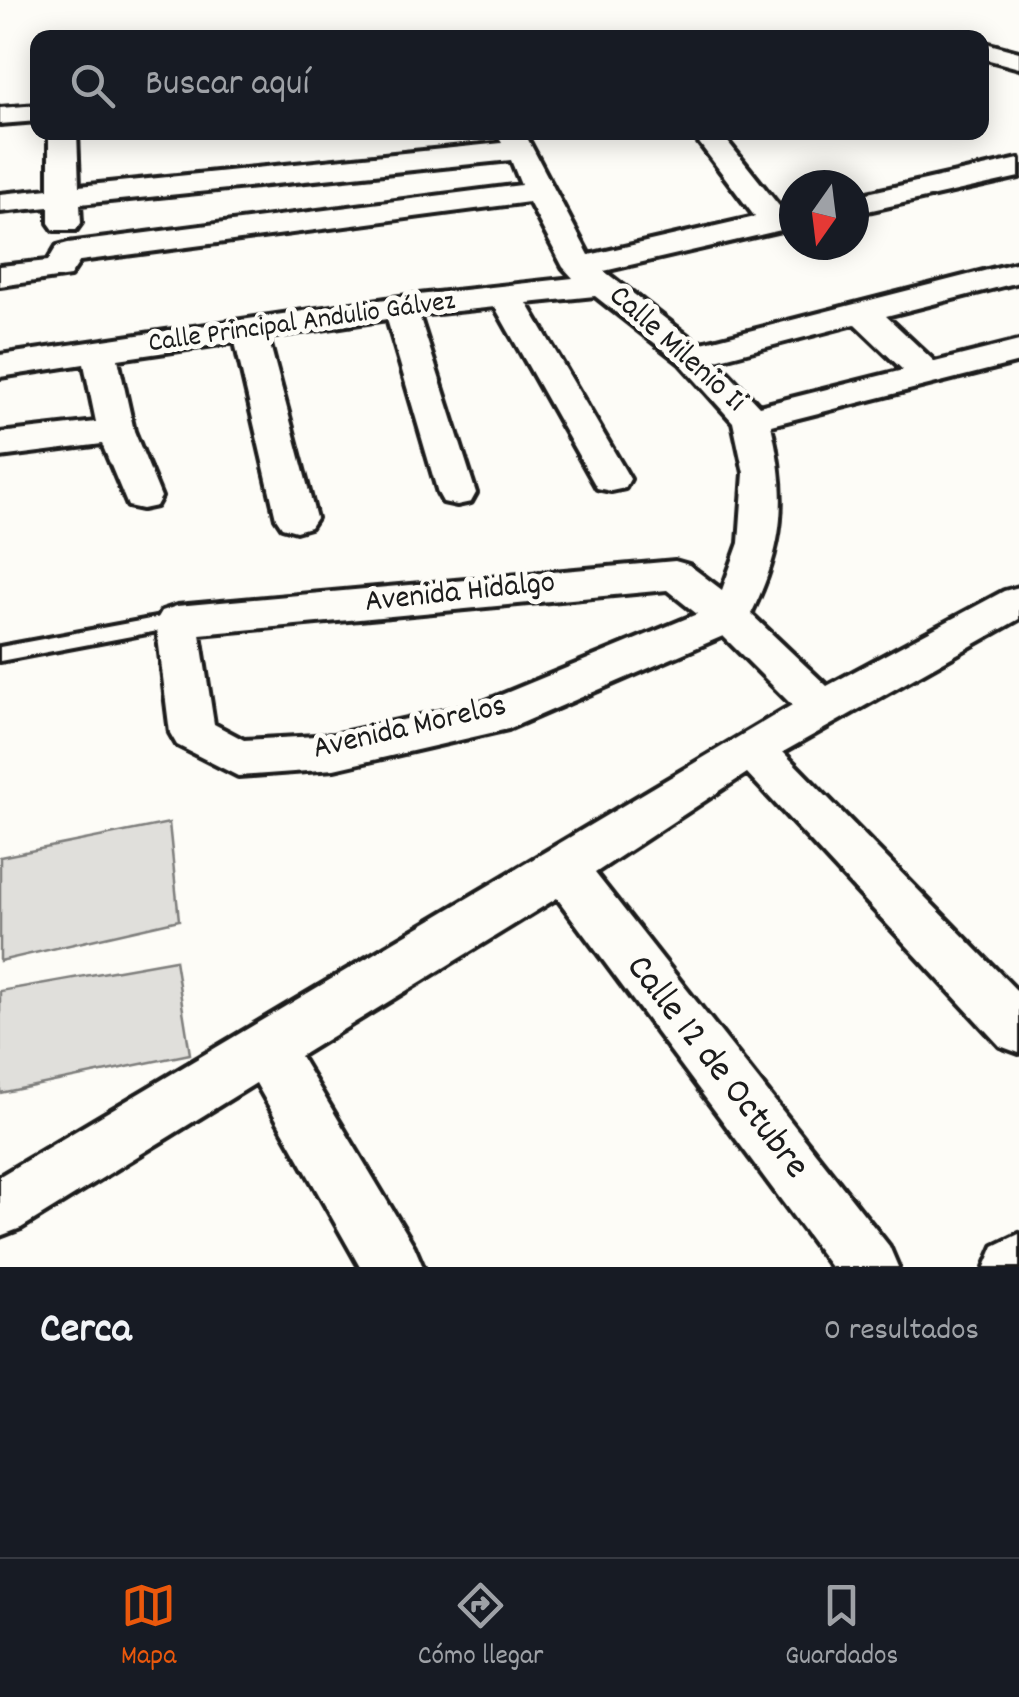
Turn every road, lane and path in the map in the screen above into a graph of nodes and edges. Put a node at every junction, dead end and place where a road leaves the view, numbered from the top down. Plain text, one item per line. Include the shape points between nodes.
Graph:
1 (989, 52) edge
2 (1019, 60) edge
3 (30, 114) edge
4 (0, 116) edge
5 (63, 140) edge
6 (712, 140) edge
7 (516, 141) edge
8 (1019, 168) edge
9 (539, 192) junction
10 (62, 195) junction
11 (869, 202) edge
12 (0, 204) edge
13 (779, 214) edge
14 (779, 221) edge
15 (68, 253) junction
16 (1019, 272) edge
17 (0, 276) edge
18 (592, 276) junction
19 (506, 296) junction
20 (400, 308) junction
21 (862, 312) junction
22 (249, 330) junction
23 (1019, 350) edge
24 (99, 354) junction
25 (692, 356) junction
26 (0, 366) edge
27 (928, 374) junction
28 (751, 419) junction
29 (116, 430) junction
30 (0, 445) edge
31 (611, 479) dead end
32 (457, 493) dead end
33 (142, 497) dead end
34 (296, 518) dead end
35 (1019, 601) edge
36 (728, 617) junction
37 (177, 621) junction
38 (0, 654) edge
39 (824, 710) junction
40 (752, 748) junction
41 (563, 869) junction
42 (1019, 1028) edge
43 (265, 1047) junction
44 (0, 1208) edge
45 (392, 1267) edge
46 (868, 1267) edge

1 - 2 street
3 - 4 street
5 - 10 street
6 - 13 street
7 - 9 street
7 - 10 street
8 - 11 street
9 - 15 street
9 - 18 street
10 - 12 street
10 - 15 street
14 - 18 street, Calle Principal Andulio Gálvez
15 - 17 street via 59,269
16 - 21 street
18 - 19 street, Calle Principal Andulio Gálvez
18 - 25 street, Calle Milenio Ii
19 - 20 street, Calle Principal Andulio Gálvez
19 - 31 street
20 - 22 street, Calle Principal Andulio Gálvez
20 - 32 street
21 - 25 street
21 - 27 street
22 - 24 street, Calle Principal Andulio Gálvez
22 - 34 street
23 - 27 street
24 - 26 street, Calle Principal Andulio Gálvez
24 - 29 street
25 - 28 street, Calle Milenio Ii
27 - 28 street
28 - 36 street, Calle Milenio Ii via 762,473 759,543
29 - 30 street
29 - 33 street
35 - 39 street
36 - 37 street, Avenida Hidalgo via 691,584 658,574
36 - 37 street, Avenida Morelos via 492,717 334,752 238,758 192,733
36 - 39 street, Avenida Hidalgo
37 - 38 lane
39 - 40 street
40 - 41 street
40 - 42 street
41 - 43 street
41 - 46 street, Calle 12 de Octubre
43 - 44 street
43 - 45 street

